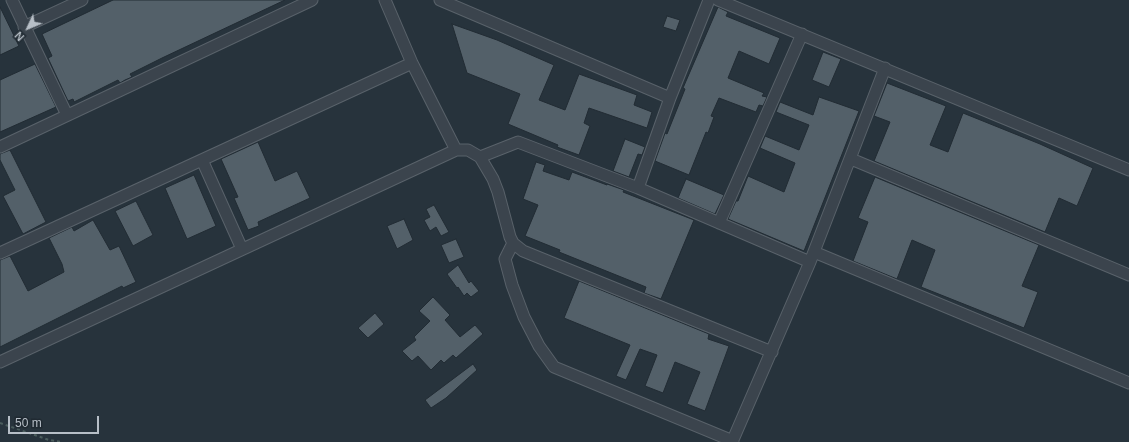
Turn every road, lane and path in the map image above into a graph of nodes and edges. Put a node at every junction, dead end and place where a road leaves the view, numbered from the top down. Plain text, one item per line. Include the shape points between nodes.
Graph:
1 (12, 0) edge
2 (82, 0) edge
3 (312, 0) edge
4 (385, 0) edge
5 (440, 0) edge
6 (709, 0) edge
7 (718, 0) edge
8 (288, 5) edge
9 (24, 27) junction
10 (802, 34) junction
11 (412, 63) junction
12 (885, 68) junction
13 (670, 98) junction
14 (67, 115) junction
15 (0, 147) edge
16 (456, 150) junction
17 (480, 157) junction
18 (851, 159) junction
19 (202, 160) junction
20 (1129, 170) edge
21 (638, 188) junction
22 (719, 223) junction
23 (513, 242) junction
24 (242, 249) junction
25 (0, 253) edge
26 (812, 257) junction
27 (1129, 275) edge
28 (772, 352) junction
29 (0, 362) edge
30 (1129, 383) edge
31 (0, 423) edge
32 (61, 442) edge
33 (733, 442) edge

1 - 9 street
2 - 9 street
3 - 8 street
4 - 11 street
5 - 13 street
6 - 13 street
7 - 10 street
8 - 14 street
9 - 14 street
10 - 12 street
10 - 22 street
11 - 16 street
11 - 19 street
12 - 18 street
12 - 20 street
13 - 21 street
14 - 15 street
16 - 17 street via 468,150
16 - 24 street
17 - 21 street via 518,142
17 - 23 street via 493,179
18 - 26 street
18 - 27 street
19 - 24 street
19 - 25 street
21 - 22 street
22 - 26 street
23 - 28 street via 523,251
23 - 33 street via 506,259 512,286 524,317 554,368
24 - 29 street
26 - 28 street
26 - 30 street
28 - 33 street
31 - 32 path

